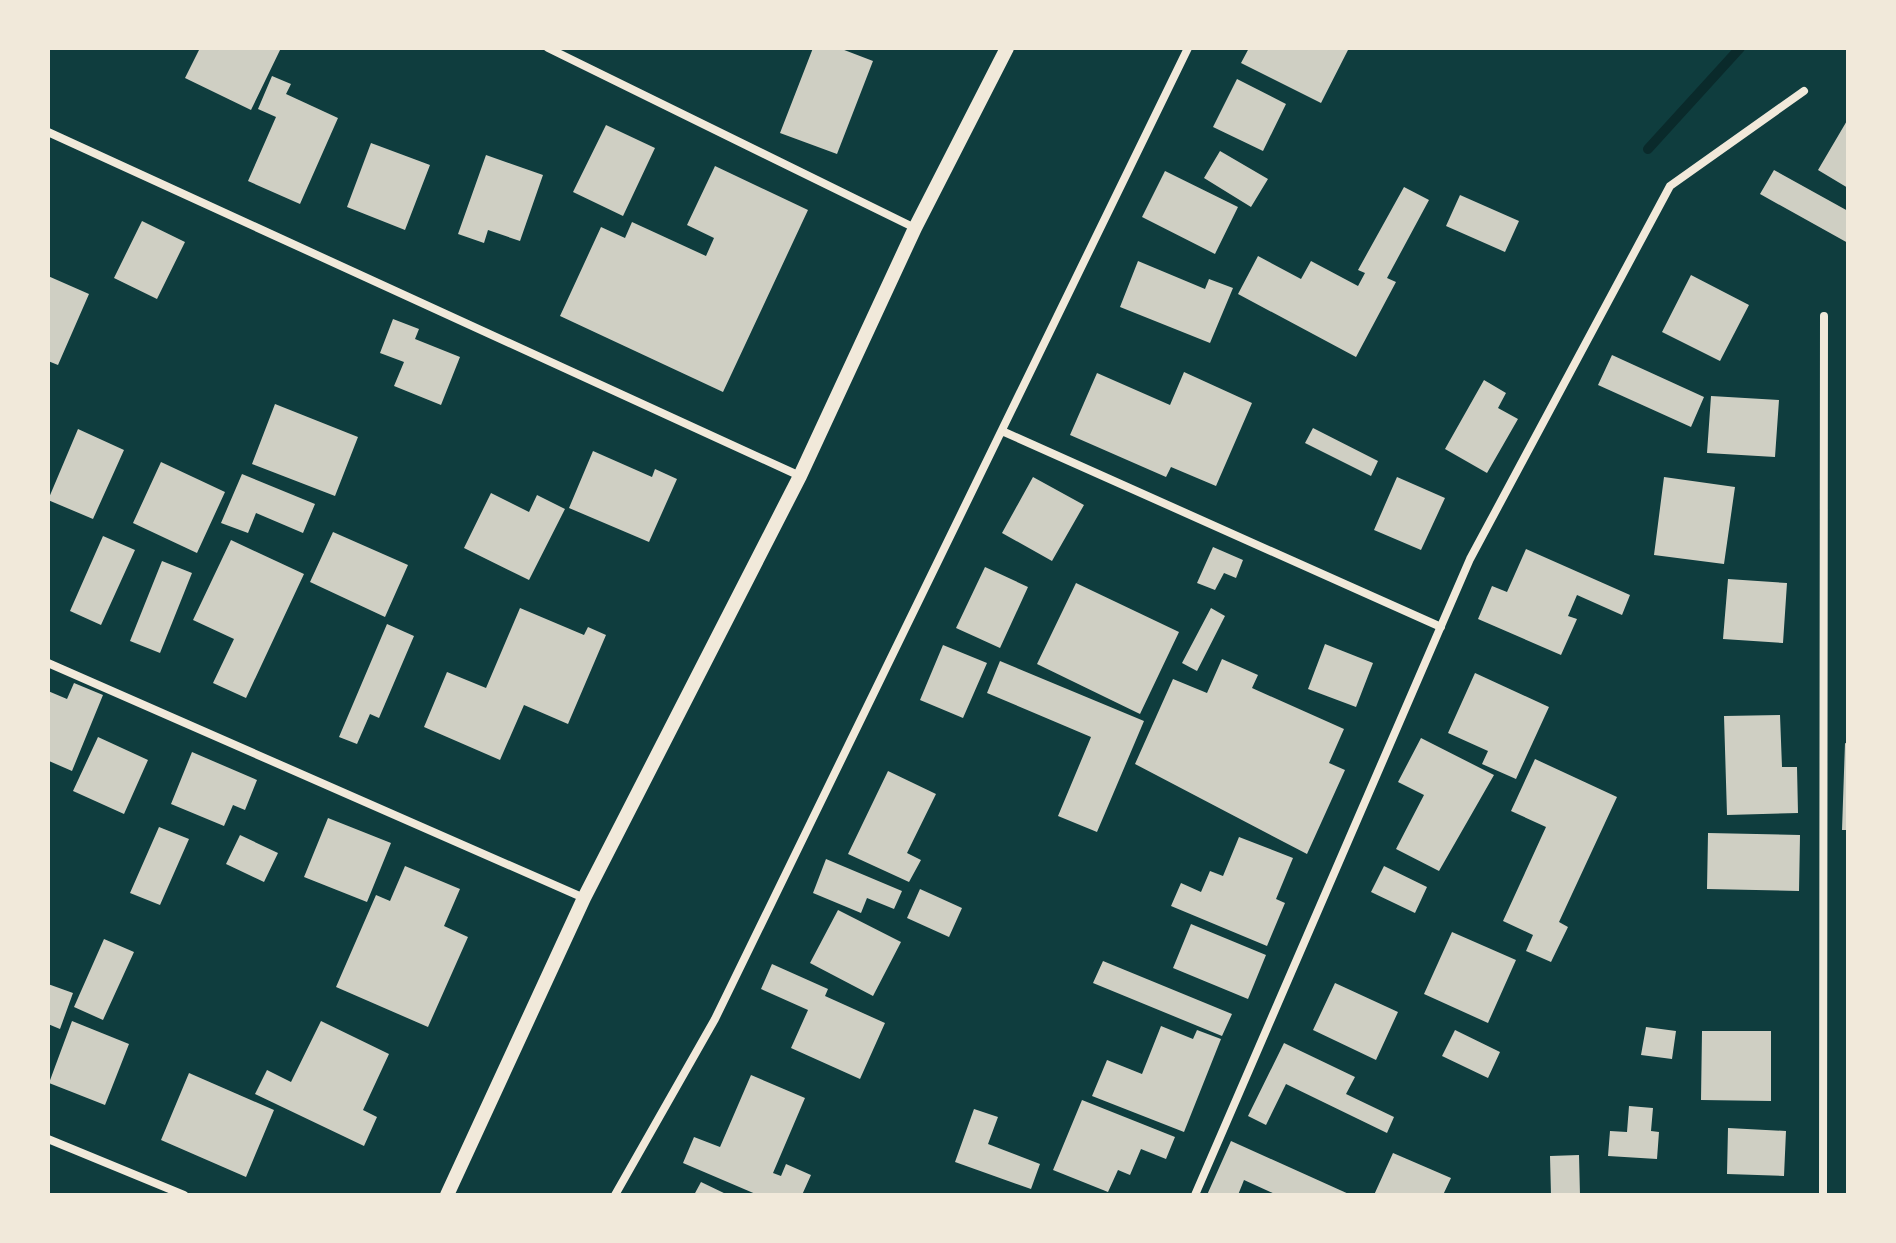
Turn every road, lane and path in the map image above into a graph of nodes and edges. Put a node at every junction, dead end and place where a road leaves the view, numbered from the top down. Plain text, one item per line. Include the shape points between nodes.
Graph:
1 (548, 48) edge
2 (1007, 48) edge
3 (1188, 48) edge
4 (1804, 91) dead end
5 (48, 132) edge
6 (915, 228) junction
7 (1824, 316) dead end
8 (1002, 431) junction
9 (800, 476) junction
10 (1441, 627) junction
11 (48, 663) edge
12 (584, 898) junction
13 (48, 1139) edge
14 (184, 1195) edge
15 (447, 1195) edge
16 (615, 1195) edge
17 (1195, 1195) edge
18 (1823, 1195) edge

1 - 6 street
2 - 6 street
3 - 8 street
4 - 10 street via 1670,186 1470,559
5 - 9 street
6 - 9 street
7 - 18 street
8 - 10 street
8 - 16 street via 715,1019
9 - 12 street
10 - 17 street
11 - 12 street
12 - 15 street
13 - 14 street

